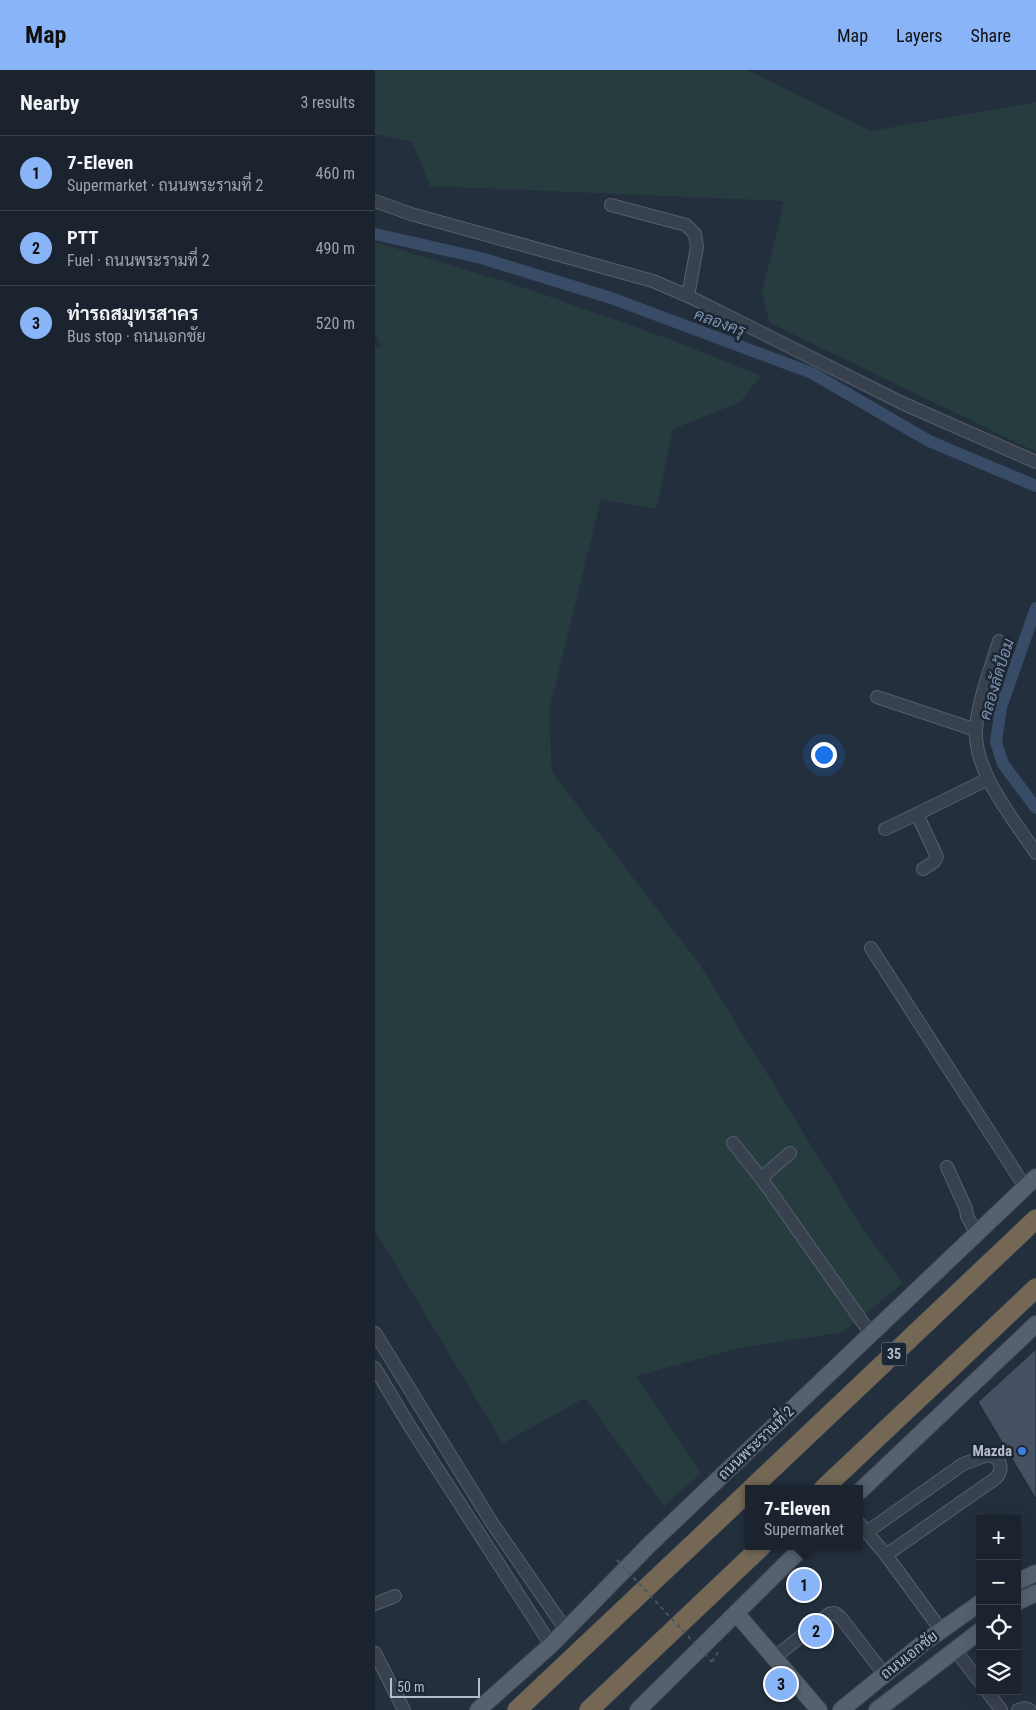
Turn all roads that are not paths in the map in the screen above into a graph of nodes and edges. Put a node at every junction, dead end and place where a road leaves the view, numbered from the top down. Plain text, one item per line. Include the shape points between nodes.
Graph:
1 (375, 201) edge
2 (611, 204) dead end
3 (688, 296) junction
4 (1036, 462) edge
5 (999, 641) dead end
6 (877, 697) dead end
7 (976, 730) junction
8 (988, 779) junction
9 (917, 814) junction
10 (885, 829) dead end
11 (1036, 853) edge
12 (923, 870) dead end
13 (871, 948) dead end
14 (733, 1142) dead end
15 (790, 1152) dead end
16 (947, 1167) dead end
17 (761, 1178) junction
18 (1030, 1182) edge
19 (1036, 1219) edge
20 (977, 1234) junction
21 (1036, 1288) edge
22 (1036, 1324) edge
23 (375, 1333) edge
24 (871, 1334) junction
25 (375, 1368) edge
26 (425, 1415) junction
27 (409, 1425) junction
28 (755, 1485) edge
29 (827, 1485) edge
30 (863, 1488) edge
31 (745, 1495) edge
32 (863, 1527) edge
33 (758, 1550) edge
34 (799, 1550) edge
35 (886, 1555) junction
36 (1036, 1573) edge
37 (1021, 1580) edge
38 (1036, 1593) edge
39 (395, 1596) dead end
40 (1021, 1600) edge
41 (375, 1604) edge
42 (977, 1605) edge
43 (736, 1613) junction
44 (566, 1630) junction
45 (941, 1630) junction
46 (976, 1634) edge
47 (551, 1645) junction
48 (955, 1650) junction
49 (375, 1653) edge
50 (775, 1657) junction
51 (885, 1674) junction
52 (976, 1677) edge
53 (990, 1695) edge
54 (404, 1710) edge
55 (478, 1710) edge
56 (517, 1710) edge
57 (589, 1710) edge
58 (638, 1710) edge
59 (819, 1710) edge
60 (841, 1710) edge
61 (877, 1710) edge
62 (1001, 1710) edge
63 (1018, 1710) edge
64 (1030, 1710) edge

1 - 3 street via 411,214 631,274
2 - 3 street via 686,225 695,234 697,247
3 - 4 street via 903,403
5 - 7 street
6 - 7 street
7 - 8 street via 977,749
8 - 9 street
8 - 11 street
9 - 10 street
9 - 12 street via 937,857
13 - 18 street
14 - 17 street
15 - 17 street
16 - 20 street
17 - 24 street
18 - 20 main road, ถนนพระรามที่ 2 / 35
19 - 28 highway, ถนนพระรามที่ 2 / 35
20 - 24 main road, ถนนพระรามที่ 2 / 35
21 - 29 highway
22 - 30 main road
23 - 26 street
24 - 44 main road, ถนนพระรามที่ 2 / 35 via 649,1545
25 - 27 street
26 - 27 street
26 - 44 street via 492,1523
27 - 47 street
31 - 56 highway, ถนนพระรามที่ 2 / 35
32 - 35 street
32 - 35 street via 963,1464 988,1455 997,1458 1001,1470 996,1478
33 - 57 highway
34 - 43 main road
35 - 45 street
36 - 37 main road
38 - 40 main road
39 - 41 street
42 - 45 main road, ถนนเอกชัย
43 - 50 main road
43 - 58 main road
44 - 47 main road, ถนนพระรามที่ 2 / 35
45 - 51 main road, ถนนเอกชัย
46 - 48 main road, ถนนเอกชัย
47 - 55 main road, ถนนพระรามที่ 2 / 35
48 - 52 street
48 - 61 main road, ถนนเอกชัย
49 - 54 street
50 - 51 street via 829,1614 835,1613
50 - 59 main road
51 - 60 main road, ถนนเอกชัย
53 - 62 street
63 - 64 street

